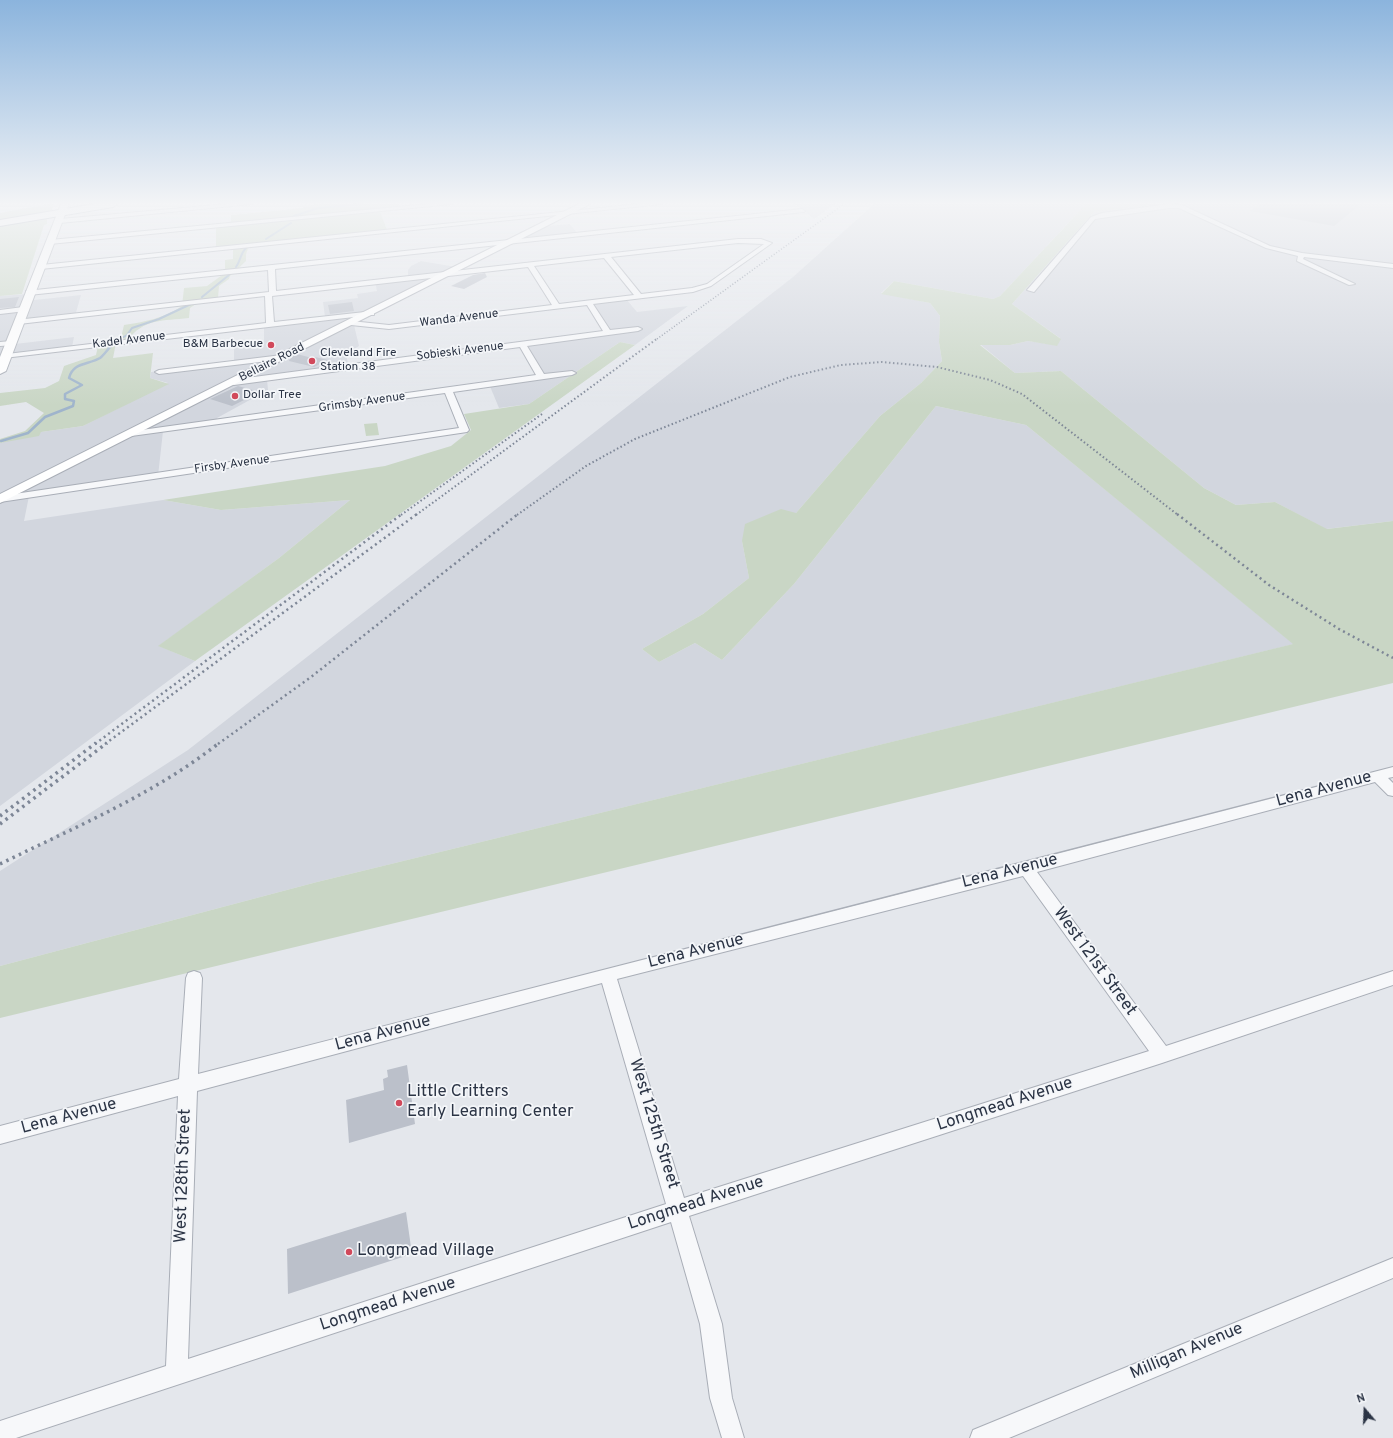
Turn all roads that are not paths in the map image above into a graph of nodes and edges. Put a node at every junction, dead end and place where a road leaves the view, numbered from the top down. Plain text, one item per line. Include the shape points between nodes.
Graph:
1 (39, 271) edge
2 (233, 271) edge
3 (271, 271) edge
4 (454, 271) edge
5 (474, 271) edge
6 (534, 271) edge
7 (618, 271) edge
8 (728, 271) edge
9 (1047, 271) edge
10 (1323, 271) edge
11 (448, 274) junction
12 (1351, 284) dead end
13 (1031, 290) dead end
14 (29, 293) junction
15 (271, 293) junction
16 (639, 297) junction
17 (589, 303) junction
18 (557, 307) junction
19 (23, 310) junction
20 (0, 312) edge
21 (371, 313) junction
22 (19, 322) junction
23 (351, 323) junction
24 (270, 325) junction
25 (638, 329) dead end
26 (608, 333) junction
27 (12, 343) junction
28 (0, 344) edge
29 (522, 344) junction
30 (7, 356) junction
31 (282, 356) junction
32 (0, 371) edge
33 (159, 372) dead end
34 (572, 373) dead end
35 (542, 378) junction
36 (234, 382) junction
37 (448, 391) junction
38 (127, 435) junction
39 (1, 499) edge
40 (1393, 772) edge
41 (1377, 776) junction
42 (1393, 791) edge
43 (1026, 869) junction
44 (608, 974) junction
45 (194, 978) dead end
46 (1393, 978) edge
47 (1162, 1054) junction
48 (188, 1086) junction
49 (0, 1135) edge
50 (678, 1209) junction
51 (1393, 1268) edge
52 (177, 1375) junction
53 (0, 1432) edge
54 (733, 1438) edge
55 (981, 1438) edge

1 - 14 street
2 - 14 street
3 - 15 street
4 - 11 street, Bellaire Road
5 - 11 street
6 - 18 street
7 - 16 street
8 - 16 street, Wanda Avenue via 703,288
9 - 13 street
10 - 12 street
11 - 15 street
11 - 21 street, Bellaire Road
14 - 19 street
15 - 22 street
15 - 24 street
16 - 17 street, Wanda Avenue
17 - 18 street, Wanda Avenue
17 - 26 street
18 - 23 street, Wanda Avenue via 389,327
19 - 20 street
19 - 22 street
21 - 23 street, Bellaire Road
21 - 24 street, Kadel Avenue
22 - 27 street
23 - 31 street, Bellaire Road
24 - 30 street, Kadel Avenue
25 - 26 street, Sobieski Avenue
26 - 29 street, Sobieski Avenue
27 - 28 street
27 - 30 street
29 - 35 street
29 - 36 street, Sobieski Avenue
30 - 32 street
31 - 33 street
31 - 36 street, Bellaire Road
34 - 35 street, Grimsby Avenue
35 - 37 street, Grimsby Avenue
36 - 38 street, Bellaire Road
37 - 38 street, Grimsby Avenue
37 - 39 street, Firsby Avenue via 464,430
38 - 39 street, Bellaire Road
40 - 41 street, Lena Avenue
41 - 42 street
41 - 43 street, Lena Avenue
43 - 44 street, Lena Avenue
43 - 47 street, West 121st Street
44 - 48 street, Lena Avenue
44 - 50 street, West 125th Street
45 - 48 street, West 128th Street
46 - 47 street, Longmead Avenue
47 - 50 street, Longmead Avenue
48 - 49 street, Lena Avenue
48 - 52 street, West 128th Street
50 - 52 street, Longmead Avenue
50 - 54 street, West 125th Street via 711,1324 720,1398
51 - 55 street, Milligan Avenue
52 - 53 street, Longmead Avenue

